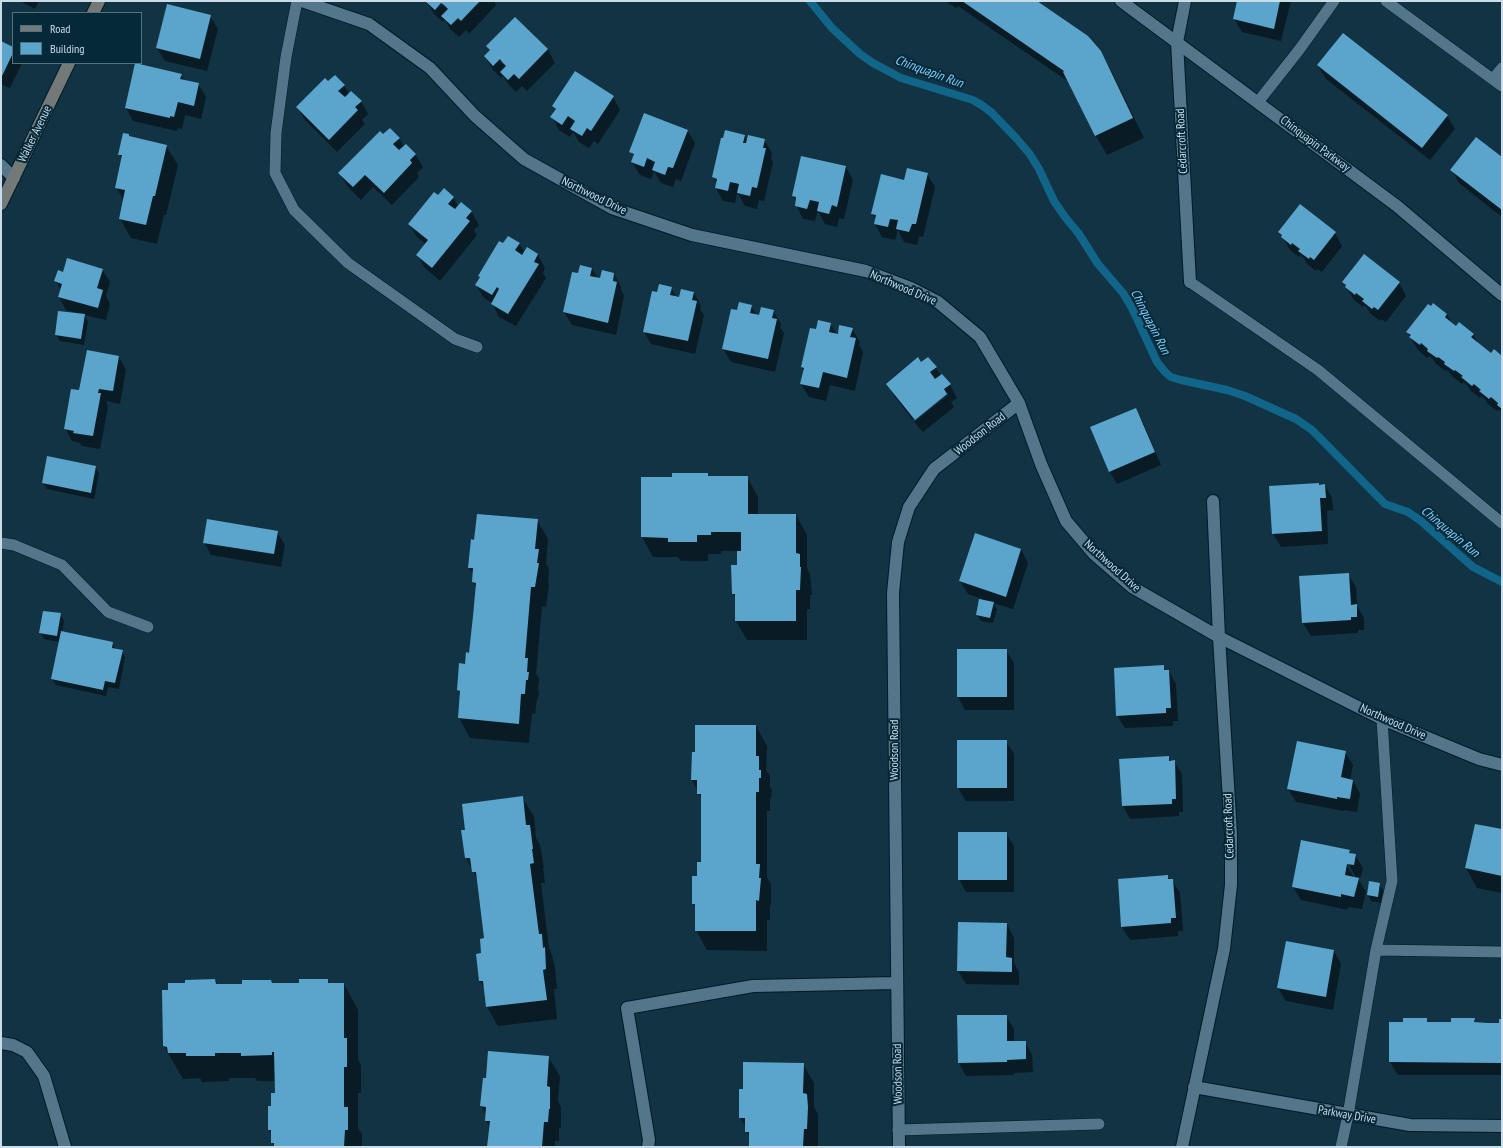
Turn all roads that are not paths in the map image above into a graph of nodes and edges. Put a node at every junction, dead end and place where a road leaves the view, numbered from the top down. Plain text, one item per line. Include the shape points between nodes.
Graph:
1 (99, 1) edge
2 (297, 1) edge
3 (302, 1) edge
4 (1121, 1) edge
5 (1185, 1) edge
6 (1334, 1) edge
7 (1386, 1) edge
8 (94, 12) edge
9 (1177, 42) junction
10 (69, 64) edge
11 (1502, 68) edge
12 (1493, 79) junction
13 (1502, 86) edge
14 (1258, 102) junction
15 (1, 164) edge
16 (14, 178) junction
17 (1, 204) edge
18 (1190, 282) joint
19 (1502, 295) edge
20 (477, 348) dead end
21 (1019, 403) junction
22 (1213, 500) dead end
23 (1502, 523) edge
24 (1, 543) edge
25 (148, 627) dead end
26 (1219, 636) junction
27 (1382, 719) junction
28 (1502, 765) edge
29 (1376, 950) junction
30 (1502, 952) edge
31 (897, 983) junction
32 (1, 1043) edge
33 (1194, 1088) junction
34 (1348, 1115) junction
35 (1099, 1124) dead end
36 (1502, 1126) edge
37 (898, 1130) junction
38 (65, 1147) edge
39 (648, 1147) edge
40 (899, 1147) edge
41 (1182, 1147) edge
42 (1340, 1147) edge

1 - 8 street
2 - 20 lane via 286,57 276,133 275,173 294,210 348,263 455,339
3 - 21 street, Northwood Drive via 369,24 430,68 475,116 524,159 612,208 692,235 866,271 911,288 938,302 980,337
4 - 9 street, Chinquapin Parkway
5 - 9 street, Cedarcroft Road
6 - 14 lane
7 - 12 lane
9 - 14 street, Chinquapin Parkway
9 - 18 street, Cedarcroft Road
10 - 16 street, Walker Avenue
11 - 12 lane
12 - 13 lane
14 - 19 street, Chinquapin Parkway via 1397,206
15 - 16 street
16 - 17 street, Walker Avenue
18 - 23 lane via 1318,370
21 - 26 street, Northwood Drive via 1041,464 1066,521 1094,554 1132,586
21 - 31 street, Woodson Road via 934,470 909,507 898,542 894,592
22 - 26 street, Cedarcroft Road
24 - 25 lane via 14,545 62,565 108,612
26 - 27 street, Northwood Drive
26 - 33 street, Cedarcroft Road via 1231,834 1231,885 1224,948
27 - 28 street, Northwood Drive via 1479,759
27 - 29 lane via 1392,880
29 - 30 lane
29 - 34 lane
31 - 37 street, Woodson Road
31 - 39 street via 753,986 627,1008 649,1140
32 - 38 street via 13,1045 27,1052 44,1076
33 - 34 street, Parkway Drive
33 - 41 street, Cedarcroft Road
34 - 36 street, Parkway Drive via 1410,1125
34 - 42 lane
35 - 37 lane
37 - 40 street, Woodson Road

